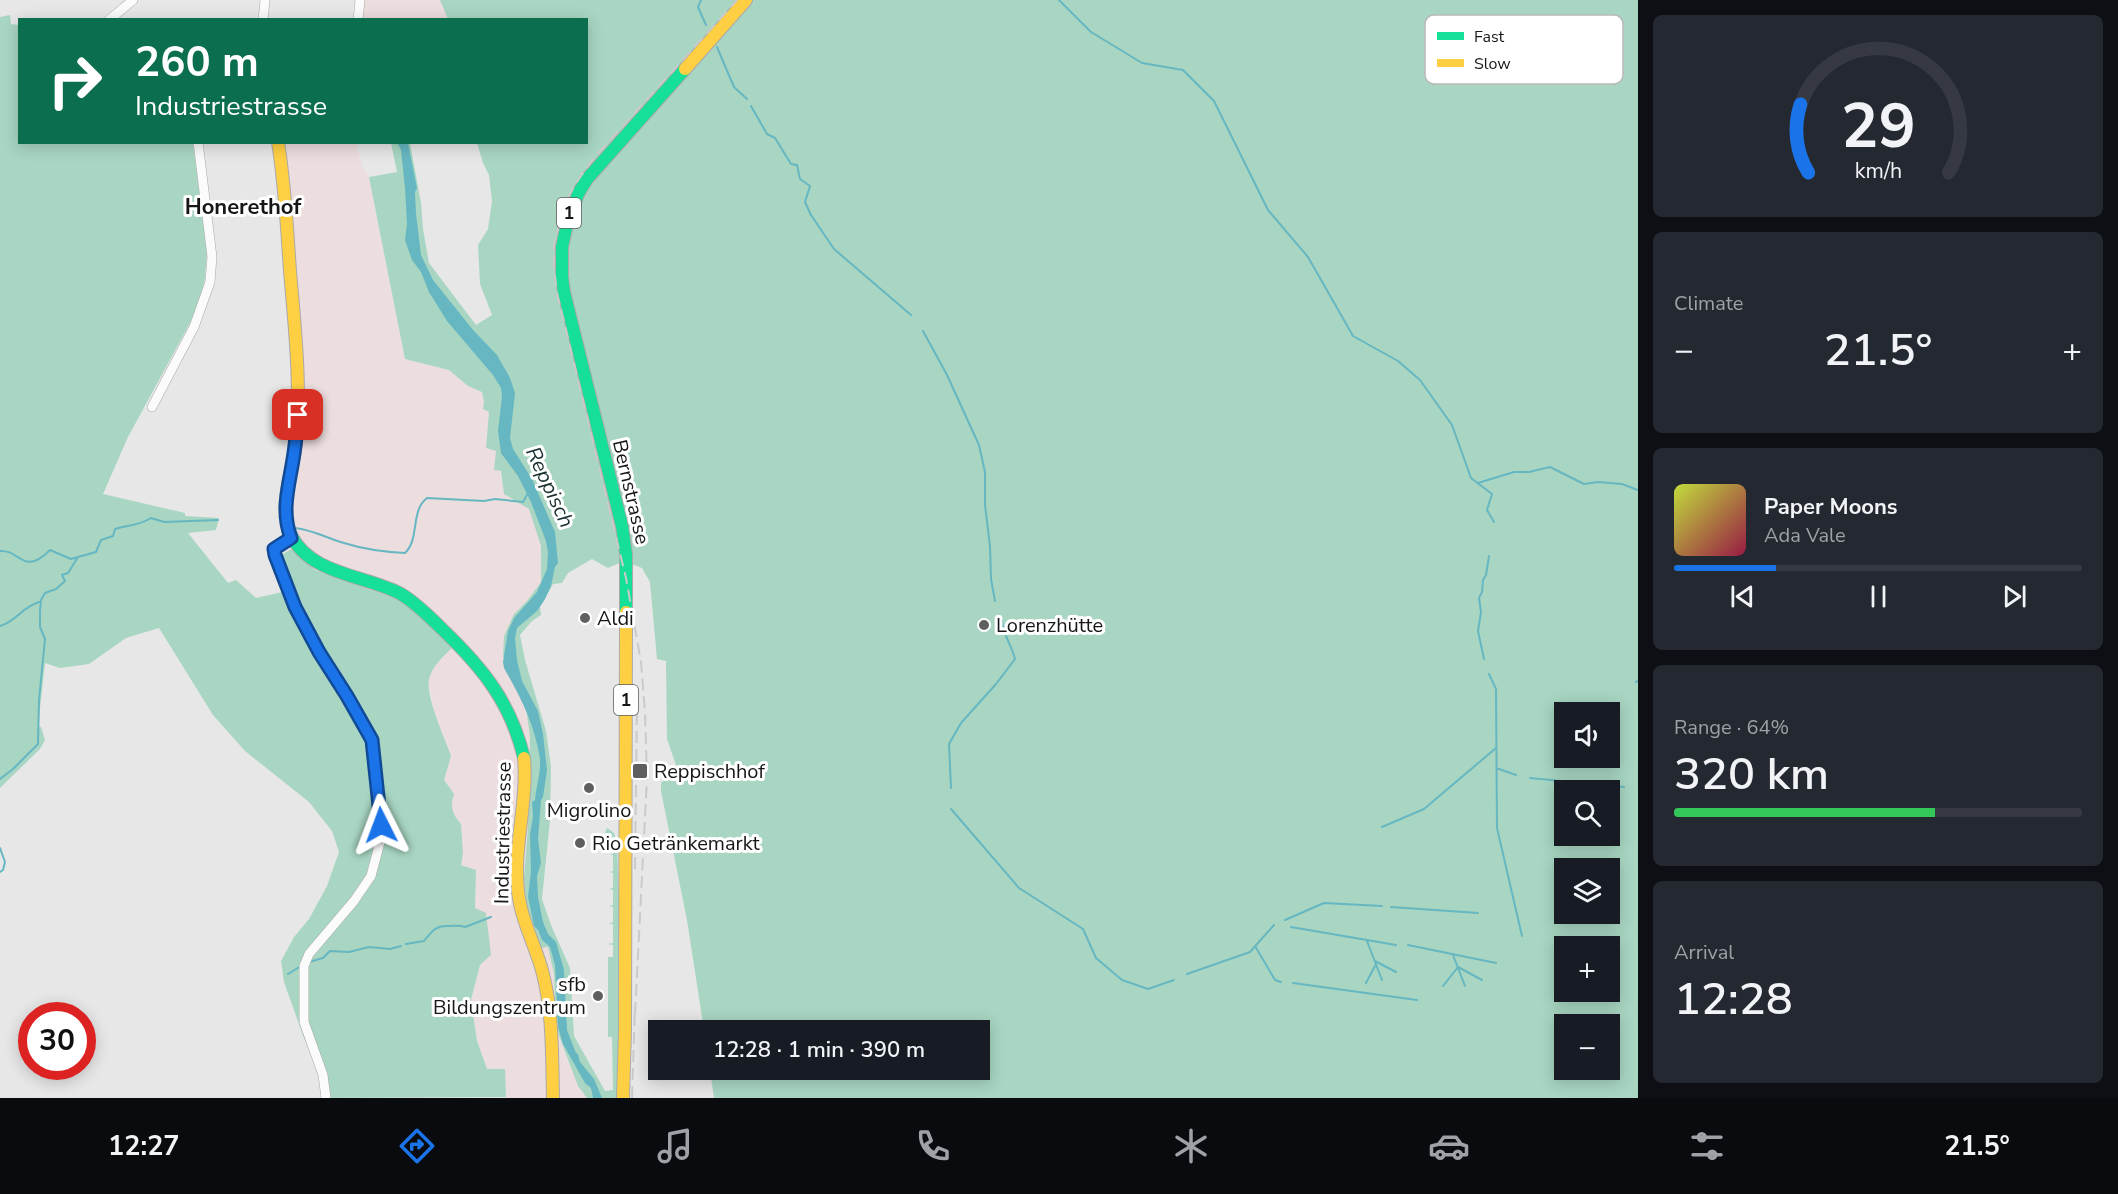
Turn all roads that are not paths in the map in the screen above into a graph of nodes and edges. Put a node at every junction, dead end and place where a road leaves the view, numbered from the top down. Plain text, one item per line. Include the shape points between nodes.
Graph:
1 (133, 0) edge
2 (265, 0) edge
3 (360, 0) edge
4 (746, 0) edge
5 (111, 18) edge
6 (263, 18) edge
7 (358, 18) edge
8 (198, 144) edge
9 (278, 144) edge
10 (152, 407) dead end
11 (291, 538) junction
12 (326, 1098) edge
13 (553, 1098) edge
14 (623, 1098) edge

1 - 5 street
2 - 6 street
3 - 7 street
4 - 14 main road, Bernstrasse / 1 via 586,179 572,205 562,240 564,292 626,554
8 - 10 street via 212,265 194,327
9 - 11 main road via 297,394 294,453 285,504
11 - 12 street via 274,549 275,555 295,607 372,740 380,812 380,842 370,876 309,954 304,966 304,1022 323,1075
11 - 13 main road, Industriestrasse via 315,561 408,598 483,670 512,716 525,770 518,900 547,991

